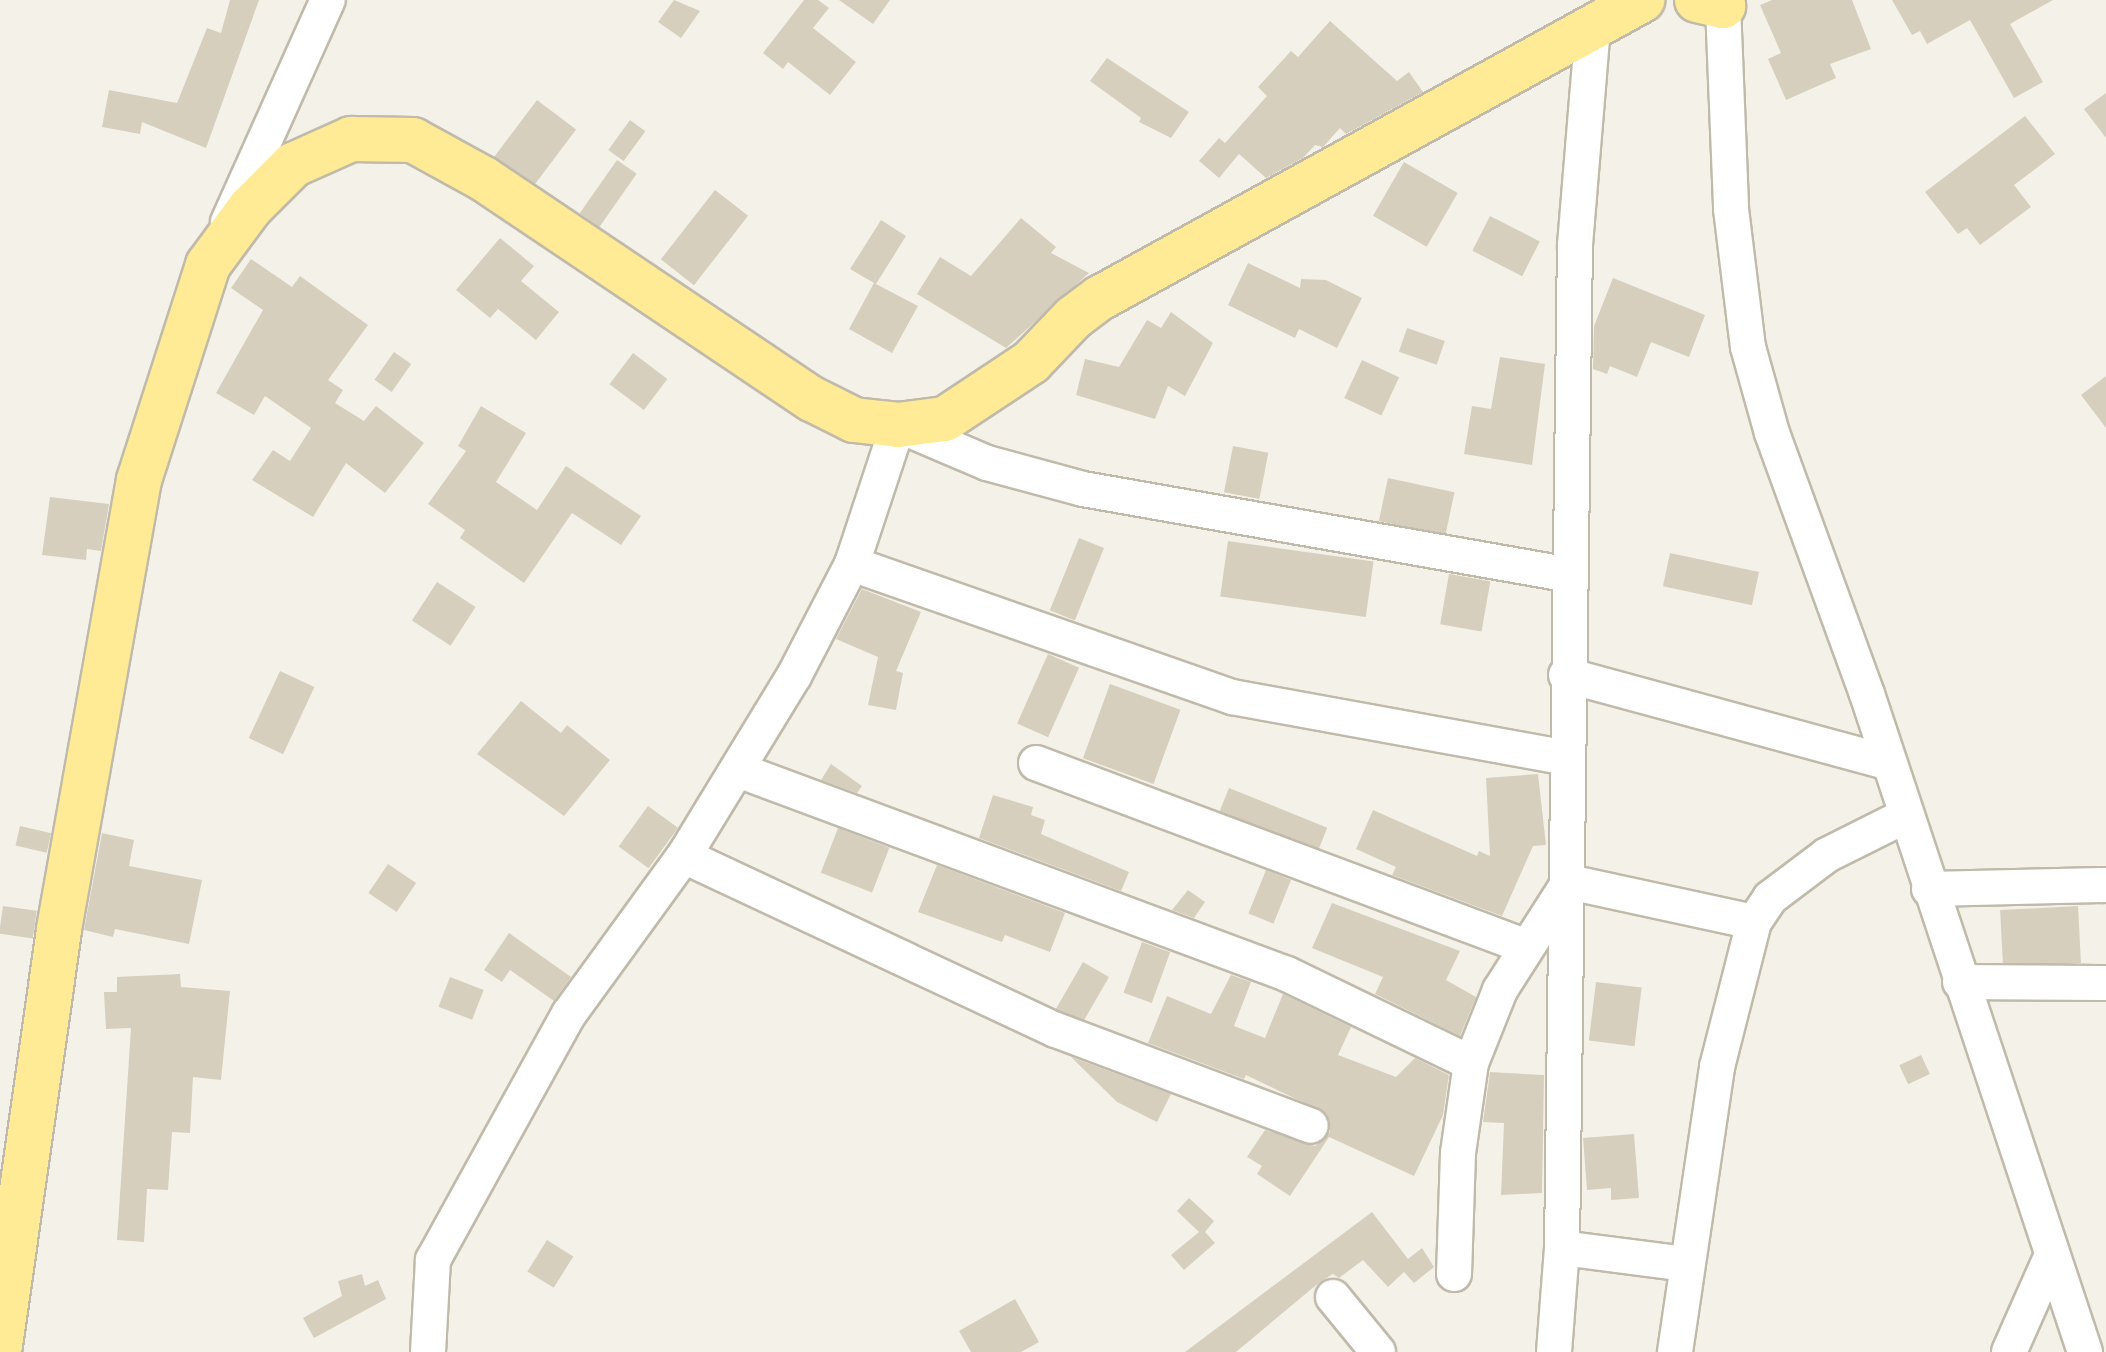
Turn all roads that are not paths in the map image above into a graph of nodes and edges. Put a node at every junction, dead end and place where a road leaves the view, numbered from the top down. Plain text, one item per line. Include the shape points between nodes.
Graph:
1 (328, 0) edge
2 (1642, 0) edge
3 (1714, 2) edge
4 (1593, 25) junction
5 (208, 265) junction
6 (898, 425) junction
7 (852, 564) junction
8 (1569, 575) junction
9 (1566, 675) junction
10 (1567, 758) junction
11 (1036, 763) dead end
12 (1889, 763) junction
13 (738, 770) junction
14 (1905, 816) junction
15 (684, 856) junction
16 (1569, 882) junction
17 (2106, 885) edge
18 (1929, 889) junction
19 (1754, 922) junction
20 (1527, 947) junction
21 (1960, 982) junction
22 (2106, 983) edge
23 (1471, 1063) junction
24 (1311, 1126) dead end
25 (1562, 1248) junction
26 (2051, 1257) junction
27 (1685, 1264) junction
28 (1454, 1274) dead end
29 (1333, 1297) dead end
30 (0, 1345) edge
31 (428, 1352) edge
32 (1378, 1352) edge
33 (1554, 1352) edge
34 (1675, 1352) edge
35 (2009, 1352) edge
36 (2085, 1352) edge

1 - 5 street
2 - 4 main road
3 - 12 street via 1748,347 1772,433
4 - 6 main road via 1100,298 982,399 945,419
4 - 8 street via 1575,245
5 - 6 main road via 250,208 293,165 351,139 413,140 484,179 812,399 854,420
5 - 30 main road via 139,480 59,929
6 - 7 street
6 - 8 street via 987,463 1083,489
7 - 10 street via 1232,697
7 - 13 street
8 - 9 street
9 - 10 street
9 - 12 street
10 - 16 street
11 - 20 street
12 - 14 street
13 - 15 street
13 - 23 street via 1287,974
14 - 18 street
14 - 19 street via 1827,855 1770,898
15 - 24 street via 1056,1030
15 - 31 street via 569,1014 445,1236 433,1260
16 - 19 street
16 - 20 street
16 - 25 street via 1561,1045
17 - 18 street
18 - 21 street
19 - 27 street via 1717,1067
20 - 23 street via 1500,990
21 - 22 street
21 - 26 street
23 - 28 street via 1458,1153
25 - 27 street
25 - 33 street
26 - 35 street
26 - 36 street
27 - 34 street
29 - 32 street

